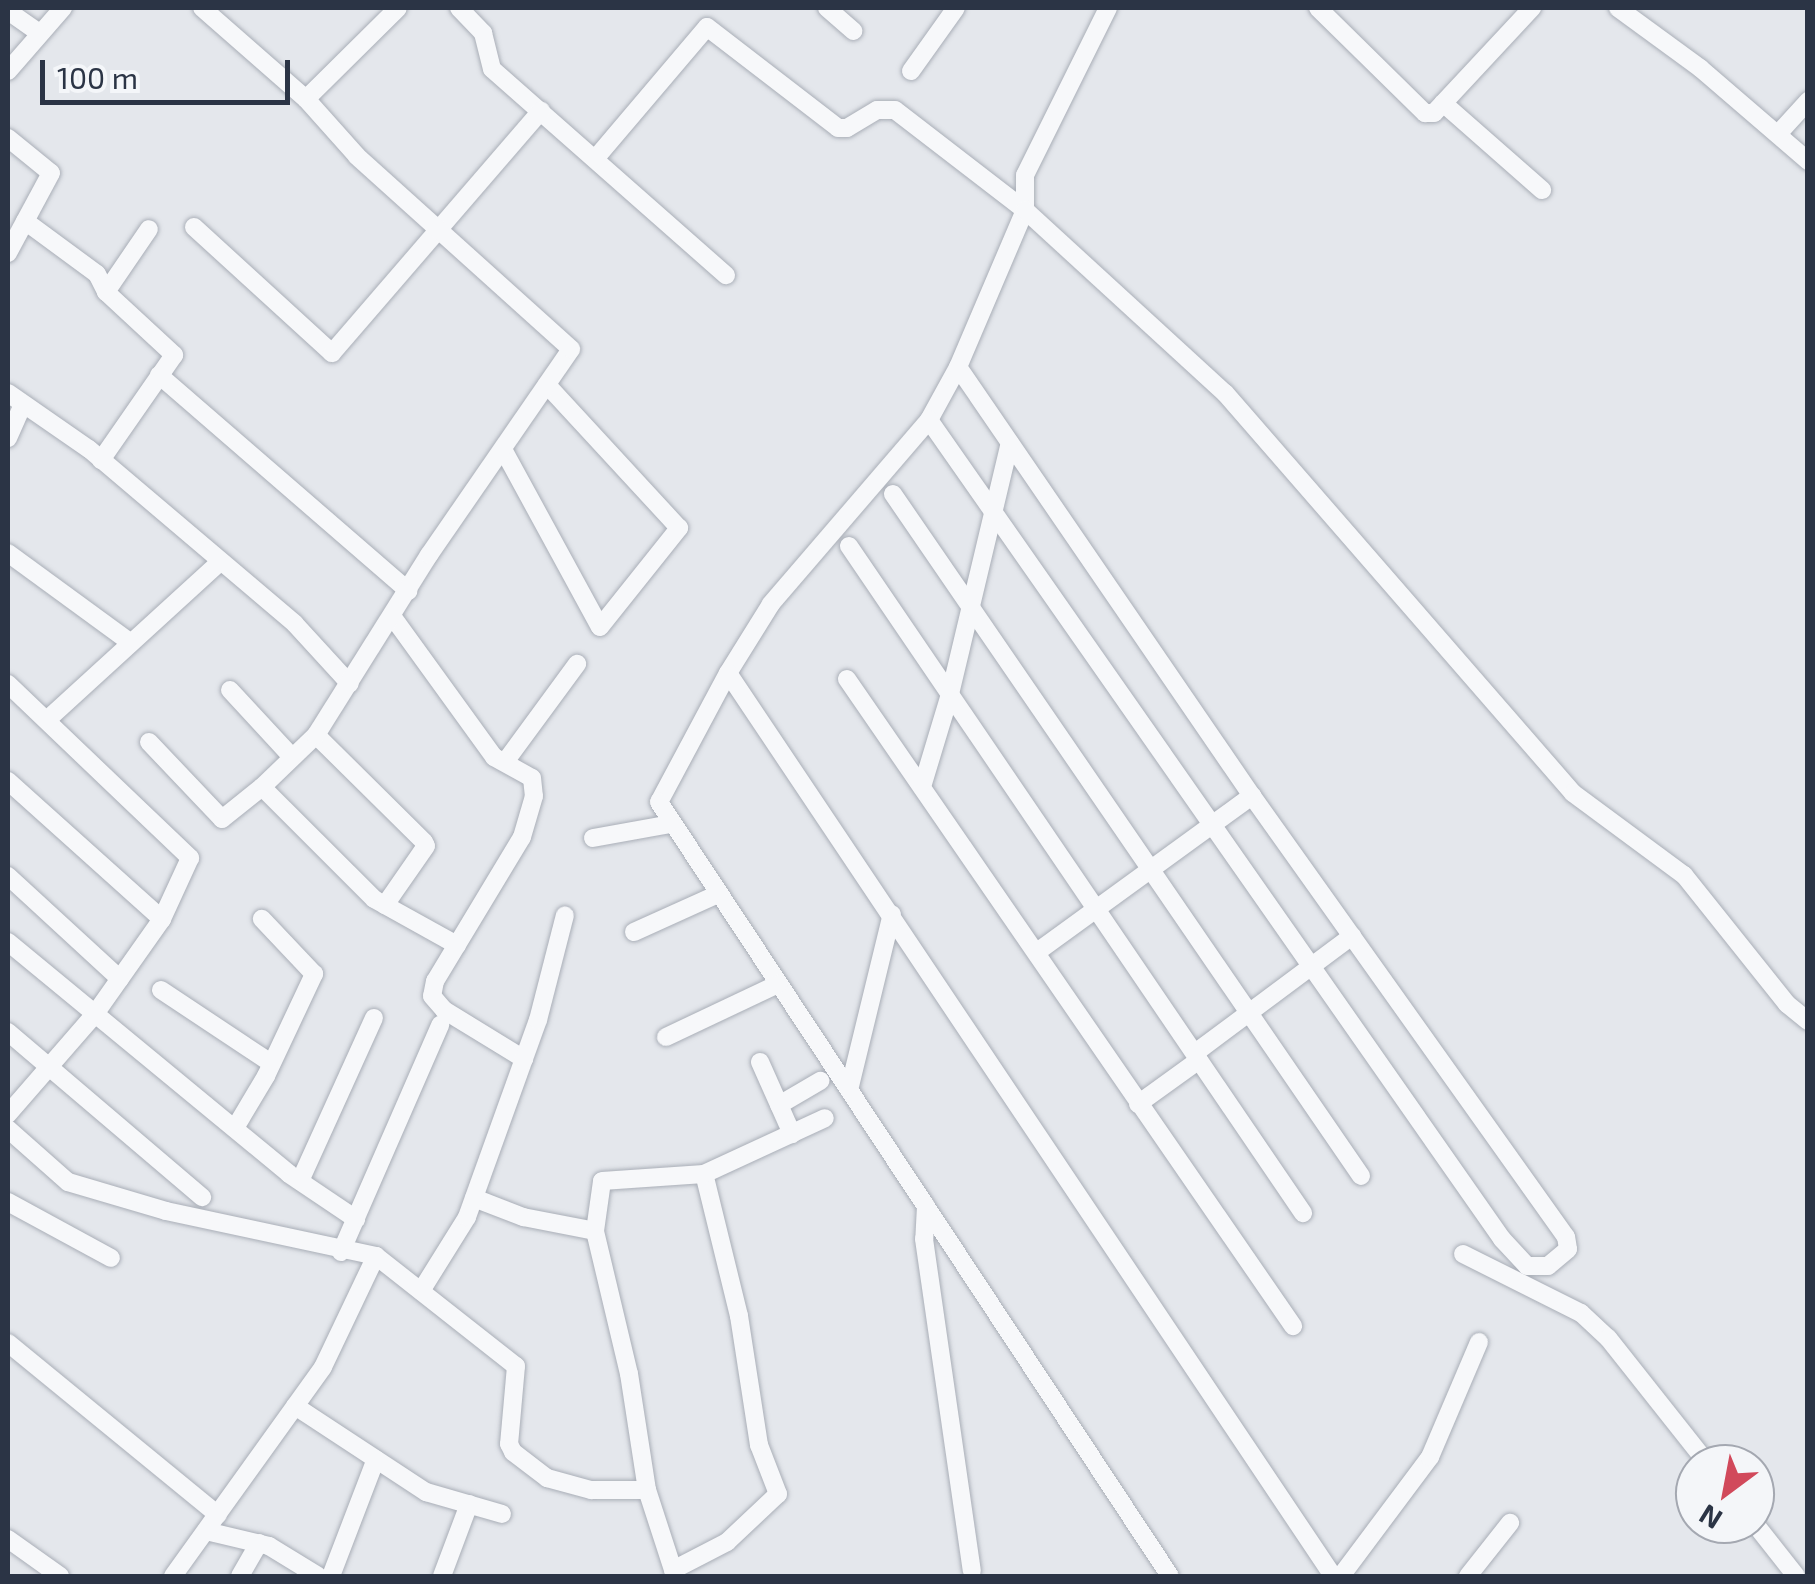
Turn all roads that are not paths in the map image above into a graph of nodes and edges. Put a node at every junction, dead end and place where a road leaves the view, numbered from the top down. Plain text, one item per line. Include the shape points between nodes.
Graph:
1 (63, 8) edge
2 (202, 8) edge
3 (398, 8) edge
4 (459, 8) edge
5 (827, 8) edge
6 (956, 8) edge
7 (1108, 8) edge
8 (1318, 8) edge
9 (1532, 8) edge
10 (1618, 8) edge
11 (8, 10) edge
12 (853, 31) dead end
13 (40, 33) junction
14 (8, 71) edge
15 (911, 71) dead end
16 (306, 99) junction
17 (1808, 101) edge
18 (1444, 103) junction
19 (541, 112) junction
20 (1778, 134) junction
21 (8, 138) edge
22 (595, 159) junction
23 (1808, 161) edge
24 (1542, 190) dead end
25 (1025, 210) junction
26 (24, 221) junction
27 (194, 227) dead end
28 (149, 229) dead end
29 (441, 232) junction
30 (8, 252) edge
31 (726, 276) dead end
32 (106, 292) junction
33 (958, 367) junction
34 (159, 375) junction
35 (547, 385) junction
36 (15, 399) edge
37 (929, 420) junction
38 (8, 438) edge
39 (1010, 443) junction
40 (504, 451) junction
41 (101, 460) junction
42 (893, 494) dead end
43 (995, 514) junction
44 (849, 546) dead end
45 (8, 553) edge
46 (220, 562) junction
47 (408, 591) junction
48 (972, 606) junction
49 (392, 616) junction
50 (131, 643) junction
51 (577, 664) dead end
52 (728, 673) junction
53 (847, 678) dead end
54 (8, 684) edge
55 (350, 684) junction
56 (230, 690) dead end
57 (950, 694) junction
58 (48, 719) junction
59 (316, 735) junction
60 (149, 742) dead end
61 (292, 758) junction
62 (505, 762) junction
63 (8, 781) edge
64 (262, 786) junction
65 (922, 786) junction
66 (1252, 796) junction
67 (670, 824) junction
68 (1214, 824) junction
69 (593, 838) dead end
70 (1152, 869) junction
71 (8, 876) edge
72 (718, 894) junction
73 (385, 905) junction
74 (1097, 909) junction
75 (892, 914) junction
76 (564, 916) dead end
77 (162, 919) junction
78 (262, 919) dead end
79 (634, 932) dead end
80 (1352, 936) junction
81 (8, 942) edge
82 (457, 945) junction
83 (1037, 952) junction
84 (1311, 965) junction
85 (120, 979) junction
86 (778, 984) junction
87 (162, 990) dead end
88 (1249, 1012) junction
89 (95, 1014) junction
90 (374, 1018) dead end
91 (1808, 1022) edge
92 (440, 1025) dead end
93 (8, 1032) edge
94 (666, 1037) dead end
95 (1197, 1056) junction
96 (524, 1059) junction
97 (760, 1062) dead end
98 (272, 1063) junction
99 (47, 1069) junction
100 (820, 1081) dead end
101 (849, 1090) junction
102 (1138, 1104) junction
103 (779, 1105) junction
104 (8, 1114) edge
105 (825, 1118) dead end
106 (235, 1128) junction
107 (8, 1129) edge
108 (792, 1134) junction
109 (704, 1174) junction
110 (1361, 1176) dead end
111 (300, 1181) junction
112 (202, 1197) dead end
113 (474, 1198) junction
114 (8, 1202) edge
115 (926, 1206) junction
116 (1303, 1213) dead end
117 (356, 1219) junction
118 (595, 1231) junction
119 (342, 1252) junction
120 (1463, 1254) dead end
121 (376, 1256) junction
122 (111, 1258) dead end
123 (421, 1291) junction
124 (1293, 1326) dead end
125 (1478, 1342) dead end
126 (8, 1343) edge
127 (296, 1406) junction
128 (1692, 1444) edge
129 (376, 1458) junction
130 (647, 1490) junction
131 (468, 1504) junction
132 (502, 1514) dead end
133 (218, 1515) junction
134 (1510, 1523) dead end
135 (206, 1531) junction
136 (8, 1540) edge
137 (260, 1543) junction
138 (1771, 1544) edge
139 (972, 1571) dead end
140 (674, 1573) edge
141 (60, 1576) edge
142 (173, 1576) edge
143 (240, 1576) edge
144 (318, 1576) edge
145 (332, 1576) edge
146 (442, 1576) edge
147 (1170, 1576) edge
148 (1337, 1576) edge
149 (1468, 1576) edge
150 (1796, 1576) edge

1 - 13 street
2 - 16 street
3 - 16 street
4 - 19 street via 482,33 492,68
5 - 12 street
6 - 15 street
7 - 25 street via 1025,176
8 - 18 street via 1424,113
9 - 18 street
10 - 20 street
11 - 13 street
13 - 14 street
16 - 29 street
17 - 20 street
18 - 24 street
19 - 22 street
19 - 29 street
20 - 23 street
21 - 26 street via 51,174
22 - 25 street via 707,27 838,128 878,110 895,110
22 - 31 street
25 - 33 street
25 - 91 street via 1225,394 1572,793 1684,876
26 - 30 street
26 - 32 street via 97,274
27 - 29 street via 332,352
28 - 32 street
29 - 35 street via 570,349
32 - 34 street via 172,351
33 - 37 street
33 - 39 street
34 - 41 street
34 - 47 street
35 - 40 street
35 - 40 street via 678,528 600,627
36 - 38 street
36 - 41 street
37 - 43 street
37 - 52 street via 771,604
39 - 43 street
39 - 66 street
40 - 47 street
41 - 46 street
42 - 48 street
43 - 48 street
43 - 68 street
44 - 57 street
45 - 50 street
46 - 50 street
46 - 55 street via 294,624
47 - 49 street
48 - 57 street
48 - 70 street
49 - 55 street
49 - 62 street via 494,758
50 - 58 street
51 - 62 street
52 - 67 street via 660,802
52 - 75 street
53 - 65 street
54 - 58 street
55 - 59 street
56 - 61 street
57 - 65 street
57 - 74 street
58 - 77 street via 190,858
59 - 61 street
59 - 73 street via 426,846
60 - 64 street via 222,819
61 - 64 street
62 - 82 street via 532,778 534,796 522,836
63 - 77 street
64 - 73 street via 334,863
65 - 83 street
66 - 68 street
66 - 80 street
67 - 69 street
67 - 72 street
68 - 70 street
68 - 84 street
70 - 74 street
70 - 88 street
71 - 85 street
72 - 79 street
72 - 86 street
73 - 82 street
74 - 83 street
74 - 95 street
75 - 101 street
75 - 148 street via 920,966
76 - 96 street
77 - 85 street
78 - 98 street via 314,974
80 - 84 street
80 - 84 street via 1566,1238 1568,1250 1548,1266 1527,1266 1502,1239
81 - 89 street
82 - 96 street via 432,996
83 - 102 street
84 - 88 street
85 - 89 street
86 - 94 street
86 - 101 street
87 - 98 street
88 - 95 street
88 - 110 street
89 - 99 street
89 - 106 street
90 - 111 street
92 - 117 street
93 - 99 street
95 - 102 street
95 - 116 street
96 - 113 street
97 - 103 street
98 - 106 street
99 - 104 street
99 - 112 street
100 - 103 street
101 - 115 street
102 - 124 street
103 - 108 street
105 - 108 street
106 - 111 street
107 - 119 street via 68,1182
108 - 109 street
109 - 118 street via 602,1181
109 - 140 street via 740,1316 759,1445 778,1494 727,1542
111 - 117 street
113 - 118 street via 524,1217
113 - 123 street
114 - 122 street
115 - 139 street via 924,1239
115 - 147 street
117 - 119 street
118 - 130 street via 629,1374
119 - 121 street
120 - 128 street via 1581,1312
121 - 123 street
121 - 127 street via 323,1367
123 - 130 street via 516,1366 513,1452 547,1478 591,1490
125 - 148 street via 1430,1457
126 - 133 street
127 - 129 street
127 - 133 street
129 - 131 street via 426,1492
129 - 145 street
130 - 140 street
131 - 132 street
131 - 146 street
133 - 135 street
134 - 149 street
135 - 137 street
135 - 142 street
136 - 141 street
137 - 143 street
137 - 144 street
138 - 150 street

